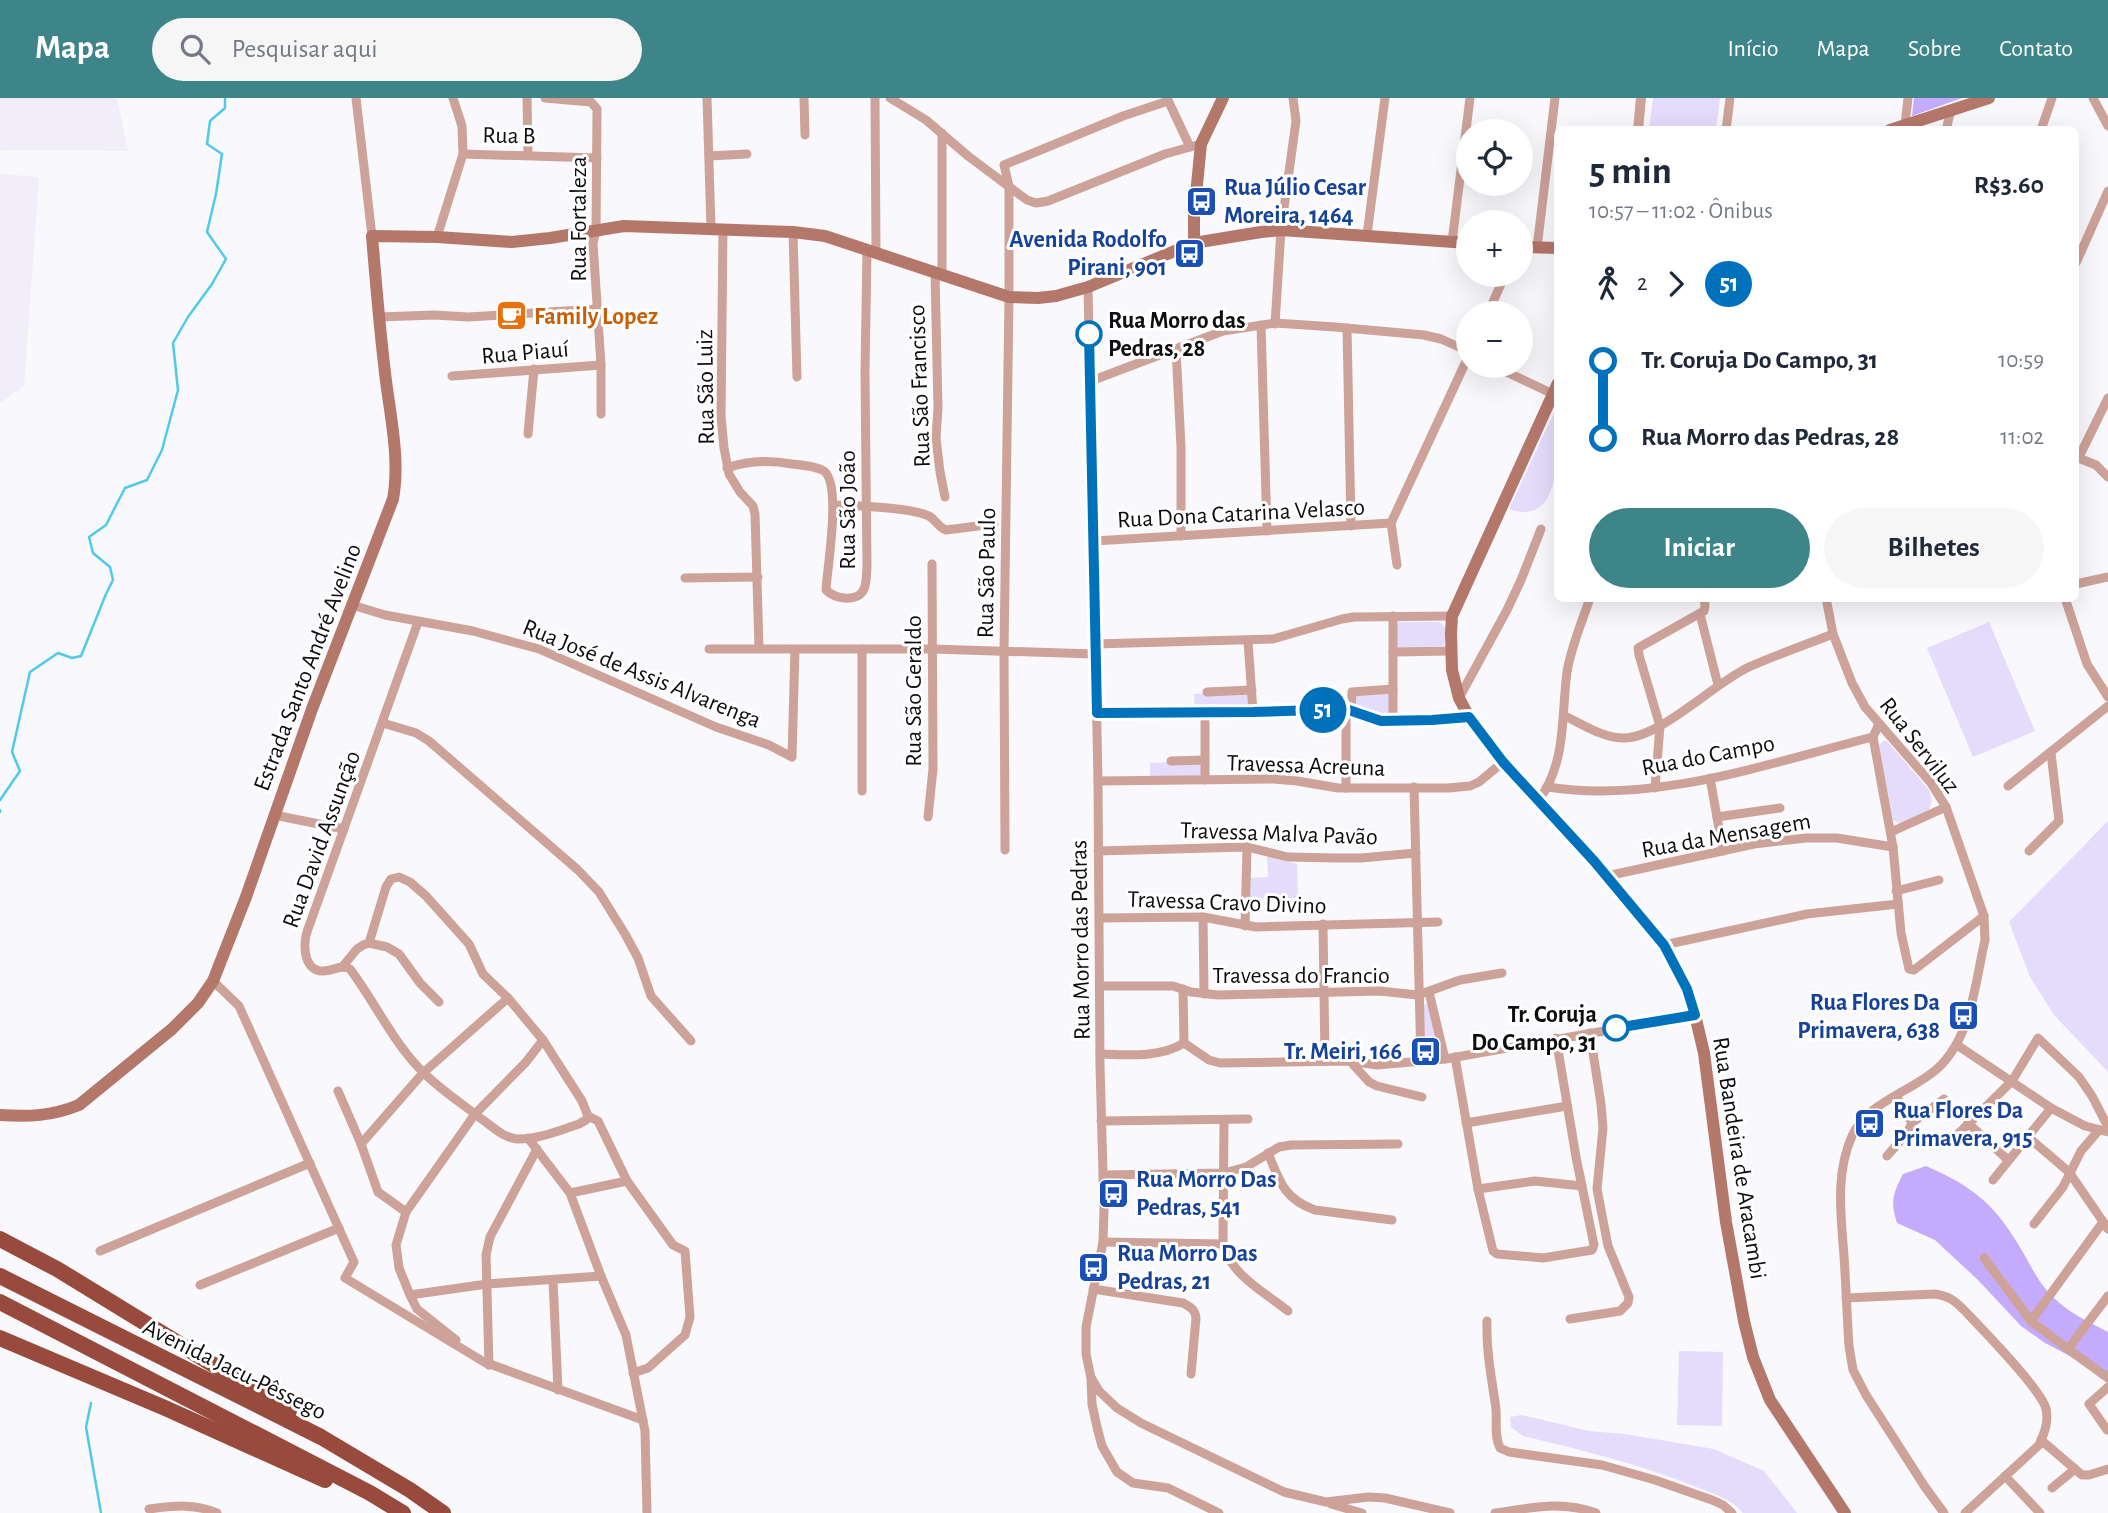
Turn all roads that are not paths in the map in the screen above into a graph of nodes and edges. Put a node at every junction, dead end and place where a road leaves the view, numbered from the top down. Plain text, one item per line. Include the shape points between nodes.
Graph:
1 (356, 98) edge
2 (453, 98) edge
3 (527, 98) edge
4 (545, 98) edge
5 (707, 98) edge
6 (804, 98) edge
7 (875, 98) edge
8 (890, 98) edge
9 (1223, 98) edge
10 (1293, 98) edge
11 (1384, 98) edge
12 (1470, 98) edge
13 (1555, 98) edge
14 (1642, 98) edge
15 (1730, 98) edge
16 (1908, 98) edge
17 (1989, 98) edge
18 (2052, 98) edge
19 (2093, 98) edge
20 (1168, 99) edge
21 (1951, 110) junction
22 (1905, 125) junction
23 (1638, 126) edge
24 (1726, 126) edge
25 (1902, 126) edge
26 (1947, 126) edge
27 (2042, 126) edge
28 (2108, 126) edge
29 (942, 133) junction
30 (805, 135) dead end
31 (1196, 145) junction
32 (463, 154) junction
33 (528, 154) junction
34 (747, 154) dead end
35 (709, 156) junction
36 (597, 158) junction
37 (1009, 186) junction
38 (2108, 191) edge
39 (717, 229) junction
40 (1281, 230) junction
41 (596, 231) junction
42 (793, 232) junction
43 (372, 236) junction
44 (1367, 236) junction
45 (437, 237) junction
46 (1452, 242) junction
47 (1456, 242) edge
48 (1194, 243) junction
49 (1533, 248) edge
50 (1538, 248) junction
51 (1554, 248) edge
52 (871, 251) junction
53 (2079, 255) edge
54 (939, 274) junction
55 (1087, 287) junction
56 (1009, 297) junction
57 (598, 309) junction
58 (379, 317) junction
59 (1275, 324) junction
60 (1261, 325) junction
61 (1348, 328) junction
62 (1456, 346) edge
63 (1175, 349) junction
64 (601, 365) junction
65 (534, 369) junction
66 (452, 376) dead end
67 (797, 377) dead end
68 (1458, 378) edge
69 (1527, 378) edge
70 (1091, 381) junction
71 (1554, 388) edge
72 (1554, 390) edge
73 (2108, 398) edge
74 (601, 414) dead end
75 (528, 434) dead end
76 (2079, 453) edge
77 (2079, 458) edge
78 (727, 468) junction
79 (2108, 477) edge
80 (945, 497) dead end
81 (833, 505) junction
82 (867, 507) junction
83 (1391, 523) junction
84 (994, 524) dead end
85 (1351, 526) junction
86 (1541, 529) dead end
87 (1267, 531) junction
88 (1181, 536) junction
89 (1094, 541) junction
90 (932, 564) dead end
91 (1397, 565) dead end
92 (758, 577) junction
93 (2108, 577) edge
94 (685, 578) dead end
95 (2079, 583) edge
96 (1589, 602) edge
97 (1704, 602) edge
98 (1827, 602) edge
99 (2066, 602) edge
100 (352, 605) junction
101 (1700, 614) junction
102 (1393, 616) junction
103 (1452, 616) junction
104 (418, 622) junction
105 (1833, 634) junction
106 (1248, 641) junction
107 (759, 648) junction
108 (709, 649) dead end
109 (794, 649) junction
110 (862, 649) junction
111 (932, 649) junction
112 (1095, 649) junction
113 (1004, 651) junction
114 (1393, 652) junction
115 (1451, 652) junction
116 (1718, 685) junction
117 (1393, 689) junction
118 (1252, 690) junction
119 (1207, 692) dead end
120 (2108, 697) edge
121 (1459, 698) junction
122 (2108, 706) edge
123 (1349, 710) junction
124 (1253, 712) junction
125 (1097, 713) junction
126 (1205, 713) junction
127 (1565, 716) junction
128 (1469, 717) junction
129 (1393, 721) junction
130 (383, 723) junction
131 (1879, 723) junction
132 (1660, 726) junction
133 (1873, 737) junction
134 (2051, 753) junction
135 (1205, 760) junction
136 (1171, 761) dead end
137 (1503, 762) junction
138 (1710, 778) junction
139 (1205, 780) junction
140 (1098, 781) junction
141 (2008, 786) dead end
142 (1414, 787) junction
143 (1548, 787) junction
144 (1346, 788) junction
145 (1655, 788) junction
146 (862, 791) dead end
147 (1539, 800) junction
148 (1946, 807) junction
149 (1780, 808) dead end
150 (274, 815) junction
151 (928, 817) dead end
152 (1717, 817) junction
153 (344, 829) junction
154 (1891, 832) junction
155 (1247, 847) junction
156 (1893, 847) junction
157 (1006, 850) dead end
158 (1723, 850) junction
159 (1098, 851) junction
160 (2029, 851) dead end
161 (1416, 853) junction
162 (1606, 876) junction
163 (1939, 880) dead end
164 (1896, 891) junction
165 (1898, 904) junction
166 (1983, 916) junction
167 (1203, 917) junction
168 (1099, 919) junction
169 (1417, 922) junction
170 (1438, 922) dead end
171 (1323, 924) junction
172 (1245, 926) junction
173 (369, 943) junction
174 (1664, 945) junction
175 (344, 966) junction
176 (1502, 973) dead end
177 (213, 981) junction
178 (1101, 986) junction
179 (1183, 989) junction
180 (1429, 992) junction
181 (1324, 993) junction
182 (1204, 994) junction
183 (1418, 995) junction
184 (508, 998) junction
185 (439, 1002) dead end
186 (1695, 1015) junction
187 (1590, 1033) junction
188 (1556, 1038) junction
189 (543, 1040) junction
190 (691, 1041) dead end
191 (1184, 1043) junction
192 (1958, 1045) junction
193 (1100, 1054) junction
194 (1450, 1058) junction
195 (1325, 1060) junction
196 (1350, 1060) junction
197 (1421, 1062) junction
198 (423, 1073) junction
199 (2012, 1081) junction
200 (338, 1091) dead end
201 (1896, 1096) junction
202 (1422, 1097) dead end
203 (1944, 1099) dead end
204 (1567, 1106) junction
205 (2051, 1108) junction
206 (475, 1114) junction
207 (0, 1115) edge
208 (588, 1116) junction
209 (1224, 1119) junction
210 (1248, 1119) dead end
211 (1101, 1121) junction
212 (1466, 1123) junction
213 (1912, 1123) junction
214 (1968, 1123) junction
215 (2105, 1130) edge
216 (2028, 1137) junction
217 (528, 1138) junction
218 (1953, 1139) dead end
219 (361, 1144) junction
220 (1398, 1144) dead end
221 (537, 1149) junction
222 (1268, 1153) junction
223 (1886, 1156) dead end
224 (2008, 1160) junction
225 (310, 1163) junction
226 (2069, 1172) junction
227 (1224, 1173) junction
228 (1103, 1175) junction
229 (1993, 1180) dead end
230 (627, 1181) junction
231 (1478, 1189) junction
232 (1582, 1189) junction
233 (1597, 1189) junction
234 (570, 1193) junction
235 (406, 1212) junction
236 (1392, 1220) dead end
237 (2034, 1224) dead end
238 (2106, 1225) edge
239 (339, 1228) junction
240 (0, 1239) edge
241 (1103, 1242) junction
242 (1223, 1244) junction
243 (100, 1251) dead end
244 (1984, 1258) dead end
245 (0, 1276) edge
246 (601, 1276) junction
247 (553, 1280) junction
248 (488, 1284) junction
249 (201, 1285) dead end
250 (1093, 1289) junction
251 (410, 1296) junction
252 (2108, 1296) edge
253 (1846, 1298) junction
254 (0, 1302) edge
255 (1288, 1311) dead end
256 (1570, 1319) dead end
257 (1487, 1321) dead end
258 (2032, 1321) junction
259 (0, 1338) edge
260 (2068, 1349) junction
261 (489, 1365) junction
262 (633, 1373) junction
263 (1191, 1374) dead end
264 (1091, 1378) junction
265 (2108, 1378) edge
266 (2108, 1387) edge
267 (558, 1390) junction
268 (643, 1420) junction
269 (2107, 1430) edge
270 (321, 1437) junction
271 (2041, 1440) junction
272 (2076, 1469) junction
273 (2108, 1469) edge
274 (2005, 1476) junction
275 (2052, 1488) dead end
276 (370, 1493) junction
277 (1326, 1502) junction
278 (149, 1509) dead end
279 (2036, 1512) edge
280 (217, 1513) edge
281 (403, 1513) edge
282 (443, 1513) edge
283 (647, 1513) edge
284 (1219, 1513) edge
285 (1362, 1513) edge
286 (1450, 1513) edge
287 (1495, 1513) edge
288 (1596, 1513) edge
289 (1732, 1513) edge
290 (1844, 1513) edge
291 (1944, 1513) edge
292 (1965, 1513) edge

1 - 43 street, Estrada Santo André Avelino
2 - 32 street via 462,126
3 - 33 street
4 - 36 street, Rua Fortaleza via 591,102 597,109
5 - 35 street, Rua São Luiz
6 - 30 street
7 - 52 street, Rua São João
8 - 29 street
9 - 31 main road
10 - 40 street via 1296,121
11 - 44 street
12 - 46 street
13 - 50 street
14 - 23 street
15 - 24 street
16 - 22 street
17 - 21 main road
18 - 27 street
19 - 28 street
20 - 31 street
20 - 37 street, Rua São Paulo via 1004,165
21 - 22 main road
21 - 26 street
22 - 25 main road
29 - 37 street
29 - 54 street, Rua São Francisco
31 - 37 street via 1048,201 1031,202
31 - 48 main road
32 - 33 street, Rua B
32 - 45 street
33 - 36 street, Rua B
34 - 35 street
35 - 39 street, Rua São Luiz
36 - 41 street, Rua Fortaleza
37 - 56 street, Rua São Paulo
38 - 53 street
39 - 41 main road via 624,226
39 - 42 main road
39 - 78 street, Rua São Luiz via 721,416
40 - 44 main road
40 - 48 main road
40 - 59 street
41 - 45 main road via 512,242
41 - 57 street, Rua Fortaleza
42 - 52 main road via 825,236
42 - 67 street
43 - 45 main road
43 - 58 main road, Estrada Santo André Avelino
44 - 46 main road
46 - 47 main road
48 - 55 main road
49 - 50 main road
50 - 51 main road
52 - 54 main road
52 - 82 street, Rua São João via 865,373
54 - 56 main road
54 - 80 street, Rua São Francisco via 936,438
55 - 56 main road via 1056,296
55 - 70 street, Rua Morro das Pedras
56 - 113 street, Rua São Paulo
57 - 58 street
57 - 64 street, Rua Fortaleza
58 - 100 main road, Estrada Santo André Avelino via 396,484
59 - 60 street
59 - 61 street
60 - 63 street via 1223,331
60 - 87 street
61 - 62 street via 1424,335
61 - 85 street
63 - 70 street
63 - 88 street
64 - 65 street, Rua Piauí
64 - 74 street, Rua Fortaleza
65 - 66 street, Rua Piauí
65 - 75 street
68 - 83 street
69 - 71 street
70 - 89 street, Rua Morro das Pedras
72 - 103 main road, Rua Bandeira de Aracambi
73 - 76 street
77 - 79 street
78 - 81 street, Rua São João via 778,461 824,471 830,478
78 - 92 street, Rua São Luiz via 754,510
81 - 82 street
81 - 82 street, Rua São João via 826,590 849,598 865,589
82 - 84 street via 932,517 946,530
83 - 85 street, Rua Dona Catarina Velasco
83 - 91 street
85 - 87 street, Rua Dona Catarina Velasco
86 - 121 street via 1507,610
87 - 88 street, Rua Dona Catarina Velasco
88 - 89 street, Rua Dona Catarina Velasco
89 - 112 street, Rua Morro das Pedras
90 - 111 street, Rua São Geraldo
92 - 94 street
92 - 107 street, Rua São Luiz
93 - 95 street
96 - 127 street via 1567,672
97 - 101 street
98 - 105 street, Rua Serviluz
99 - 120 street via 2087,664
100 - 104 street, Rua José de Assis Alvarenga
100 - 150 main road, Estrada Santo André Avelino
101 - 116 street
101 - 132 street via 1638,648
102 - 103 street
102 - 106 street via 1342,619 1288,636
102 - 114 street
103 - 115 main road, Rua Bandeira de Aracambi
104 - 109 street, Rua José de Assis Alvarenga via 539,649 792,757
104 - 130 street, Rua David Assunção
105 - 116 street, Rua do Campo
105 - 131 street, Rua Serviluz via 1853,683
106 - 112 street
106 - 118 street
107 - 108 street
107 - 109 street
109 - 110 street
110 - 111 street
110 - 146 street
111 - 113 street
111 - 151 street, Rua São Geraldo via 933,769
112 - 113 street
112 - 125 street, Rua Morro das Pedras
113 - 157 street, Rua São Paulo
114 - 115 street
114 - 117 street
115 - 121 main road, Rua Bandeira de Aracambi
116 - 132 street, Rua do Campo
117 - 123 street via 1352,692
117 - 129 street
118 - 119 street
118 - 124 street
121 - 128 main road, Rua Bandeira de Aracambi
122 - 134 street
123 - 124 street
123 - 129 street
123 - 144 street
124 - 126 street
125 - 126 street
125 - 140 street, Rua Morro das Pedras
126 - 135 street
127 - 132 street, Rua do Campo via 1611,737 1639,736
127 - 143 street
128 - 129 street
128 - 137 main road, Rua Bandeira de Aracambi
130 - 153 street, Rua David Assunção
130 - 190 street via 429,741 579,870 625,934 651,996
131 - 133 street
131 - 148 street, Rua Serviluz
132 - 145 street
133 - 138 street, Rua do Campo
133 - 154 street
134 - 141 street
134 - 160 street via 2059,821
135 - 136 street
135 - 139 street
137 - 142 street, Travessa Acreuna via 1470,786
137 - 147 main road, Rua Bandeira de Aracambi
138 - 145 street, Rua do Campo
138 - 152 street
139 - 140 street, Travessa Acreuna
139 - 144 street, Travessa Acreuna via 1273,779
140 - 159 street, Rua Morro das Pedras
142 - 144 street, Travessa Acreuna
142 - 161 street
143 - 145 street, Rua do Campo via 1574,791
143 - 147 street
147 - 162 main road, Rua Bandeira de Aracambi
148 - 154 street
148 - 166 street, Rua Serviluz
149 - 152 street
150 - 153 street
150 - 177 main road, Estrada Santo André Avelino
152 - 158 street
153 - 175 street, Rua David Assunção via 304,946 317,970
154 - 156 street
155 - 159 street, Travessa Malva Pavão
155 - 161 street, Travessa Malva Pavão via 1288,857
155 - 172 street
156 - 158 street, Rua da Mensagem via 1817,837
156 - 164 street
158 - 162 street, Rua da Mensagem
159 - 168 street, Rua Morro das Pedras
161 - 169 street
162 - 174 main road, Rua Bandeira de Aracambi
163 - 164 street
164 - 165 street
165 - 166 street via 1911,971
165 - 174 street via 1807,914
166 - 192 street, Rua Serviluz via 1985,940
167 - 168 street, Travessa Cravo Divino
167 - 172 street, Travessa Cravo Divino
167 - 182 street
168 - 178 street, Rua Morro das Pedras
169 - 170 street, Travessa Cravo Divino
169 - 171 street, Travessa Cravo Divino
169 - 183 street
171 - 172 street, Travessa Cravo Divino
171 - 181 street
173 - 175 street via 356,948
173 - 184 street via 386,887 399,877 440,911 469,944 483,974
173 - 185 street via 399,954
174 - 186 main road, Rua Bandeira de Aracambi
175 - 198 street via 351,969
176 - 180 street via 1460,980
177 - 207 main road, Estrada Santo André Avelino via 172,1029 79,1105 42,1116
177 - 225 street via 239,1006
178 - 179 street, Travessa do Francio
178 - 193 street, Rua Morro das Pedras
179 - 182 street, Travessa do Francio
179 - 191 street
180 - 183 street
180 - 194 street
181 - 182 street, Travessa do Francio
181 - 183 street, Travessa do Francio
181 - 195 street
183 - 197 street
184 - 189 street
184 - 198 street
186 - 187 street
186 - 290 main road, Rua Bandeira de Aracambi via 1726,1222 1753,1357 1770,1400
187 - 188 street
187 - 233 street via 1603,1128
188 - 194 street
188 - 204 street
189 - 206 street
189 - 208 street
191 - 193 street via 1143,1054
191 - 195 street via 1220,1063
192 - 199 street
192 - 201 street via 1939,1067
193 - 211 street, Rua Morro das Pedras
194 - 197 street
194 - 212 street
195 - 196 street
196 - 197 street via 1377,1065
196 - 202 street via 1368,1082
198 - 206 street
198 - 219 street
199 - 205 street
199 - 214 street
199 - 215 street via 2039,1038 2079,1077
200 - 219 street
201 - 213 street
201 - 253 street via 1861,1121 1842,1171 1839,1190
203 - 213 street
204 - 212 street
204 - 232 street
205 - 215 street via 2085,1126
205 - 216 street
206 - 217 street via 505,1136
206 - 235 street
208 - 217 street via 579,1124
208 - 230 street via 598,1121
209 - 210 street
209 - 211 street
209 - 227 street
211 - 228 street, Rua Morro das Pedras
212 - 231 street
213 - 223 street
214 - 218 street
214 - 224 street
215 - 226 street via 2081,1151
216 - 224 street
216 - 226 street
217 - 221 street
219 - 235 street via 378,1192
220 - 222 street via 1291,1145
221 - 234 street
221 - 248 street via 490,1237
222 - 227 street via 1246,1167
222 - 236 street via 1282,1188 1303,1206
224 - 229 street
225 - 239 street
225 - 243 street
226 - 237 street
226 - 238 street
227 - 228 street
227 - 242 street
228 - 241 street, Rua Morro das Pedras
230 - 234 street
230 - 262 street via 673,1245 685,1251 690,1317 685,1335 648,1368
231 - 232 street via 1535,1181
231 - 232 street via 1494,1253 1543,1258 1594,1248
232 - 233 street
233 - 256 street via 1608,1246 1628,1303 1620,1311
234 - 246 street
235 - 251 street via 396,1245
238 - 258 street
239 - 249 street
239 - 261 street via 354,1262 345,1278
240 - 270 highway via 290,1411
241 - 242 street
241 - 250 street, Rua Morro das Pedras
242 - 255 street via 1230,1263
244 - 258 street
245 - 270 highway, Avenida Jacu-Pêssego
246 - 247 street
246 - 262 street via 626,1335
247 - 248 street
247 - 267 street
248 - 251 street
248 - 261 street
250 - 263 street via 1191,1308 1196,1318
250 - 264 street, Rua Morro das Pedras via 1085,1340
251 - 261 street via 417,1309
252 - 260 street
253 - 271 street via 1935,1294 1955,1300 2042,1397 2047,1417
253 - 291 street via 1853,1370
254 - 276 highway, Avenida Jacu-Pêssego
257 - 289 street via 1500,1448 1642,1476 1712,1500
258 - 260 street
259 - 276 highway via 313,1475
260 - 265 street
261 - 267 street
262 - 268 street
264 - 277 street via 1099,1391 1141,1423 1284,1492
264 - 284 street, Rua Morro das Pedras via 1099,1437 1117,1472 1133,1483 1168,1488
266 - 269 street via 2089,1404
267 - 268 street
268 - 283 street
270 - 282 highway, Avenida Jacu-Pêssego
271 - 272 street
271 - 274 street
272 - 273 street via 2089,1475
272 - 275 street
274 - 279 street
274 - 292 street
276 - 281 highway, Avenida Jacu-Pêssego
277 - 285 street
277 - 286 street via 1377,1498
278 - 280 street via 185,1505
287 - 288 street via 1561,1505

